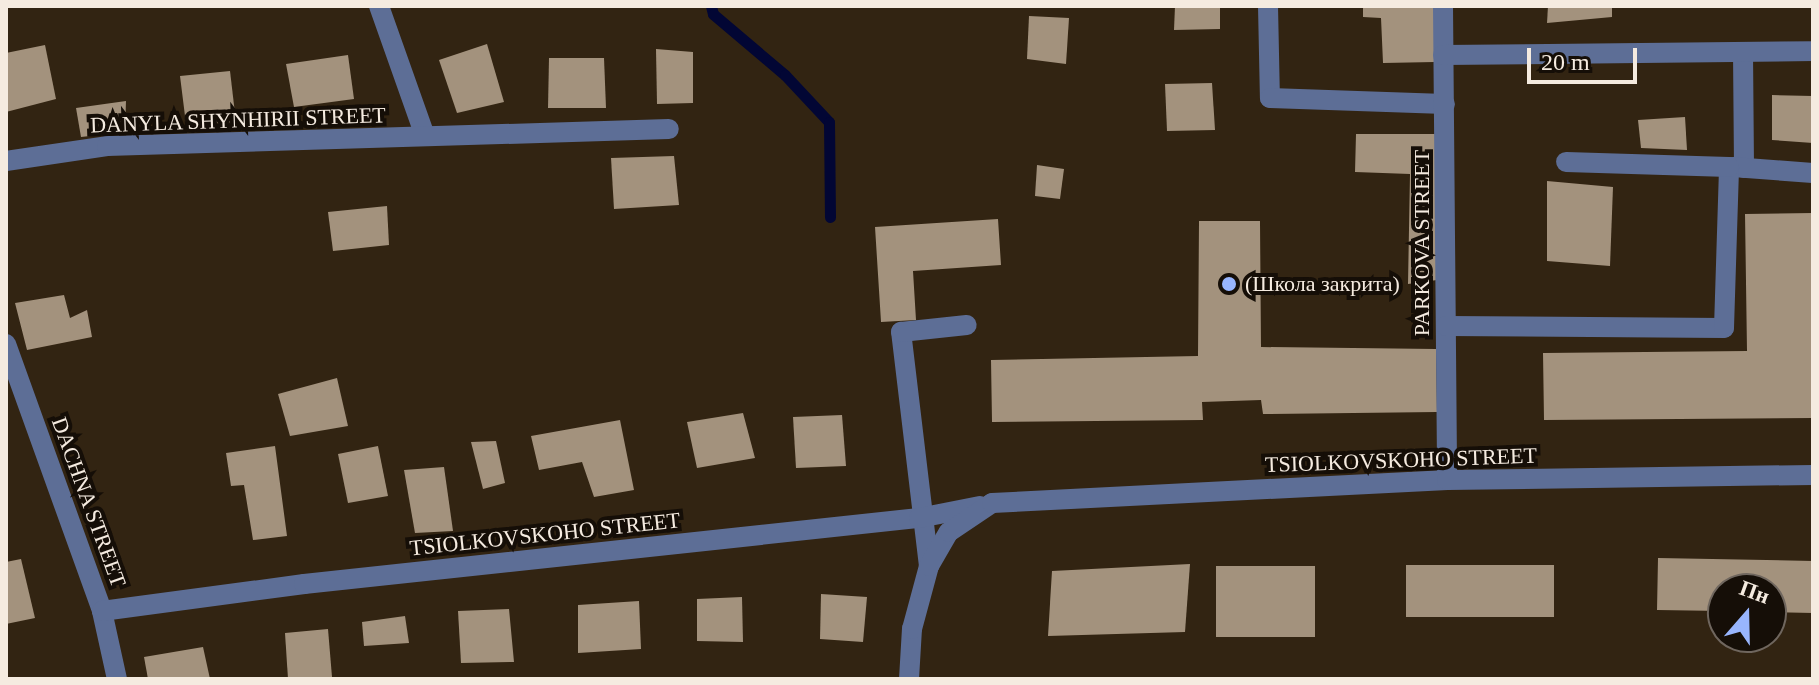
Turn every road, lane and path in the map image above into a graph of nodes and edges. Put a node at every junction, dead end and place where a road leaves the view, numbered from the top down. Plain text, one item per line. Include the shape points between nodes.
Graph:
1 (379, 6) edge
2 (1268, 6) edge
3 (1443, 6) edge
4 (1813, 51) edge
5 (1743, 52) junction
6 (1443, 55) junction
7 (1445, 104) junction
8 (669, 129) dead end
9 (425, 136) junction
10 (6, 161) edge
11 (1566, 162) dead end
12 (1736, 167) junction
13 (1813, 173) edge
14 (967, 325) dead end
15 (1446, 326) junction
16 (6, 344) edge
17 (1813, 475) edge
18 (1447, 480) junction
19 (992, 503) junction
20 (919, 518) junction
21 (929, 566) junction
22 (102, 611) junction
23 (117, 679) edge
24 (909, 679) edge

1 - 9 street, DANYLA SHYNHIRII STREET
2 - 7 street via 1270,98
3 - 6 street, PARKOVA STREET
4 - 5 street
5 - 6 street
5 - 12 street
6 - 7 street, PARKOVA STREET
7 - 15 street, PARKOVA STREET
8 - 9 street, DANYLA SHYNHIRII STREET
9 - 10 street, DANYLA SHYNHIRII STREET via 107,146
11 - 12 street
12 - 13 street
12 - 15 street via 1724,328
14 - 20 street via 901,332
15 - 18 street, PARKOVA STREET
16 - 22 street, DACHNA STREET
17 - 18 street, TSIOLKOVSKOHO STREET
18 - 19 street, TSIOLKOVSKOHO STREET
19 - 20 street, TSIOLKOVSKOHO STREET
19 - 21 street via 949,532
20 - 21 street
20 - 22 street, TSIOLKOVSKOHO STREET via 319,582
21 - 24 street via 912,629
22 - 23 street, DACHNA STREET

